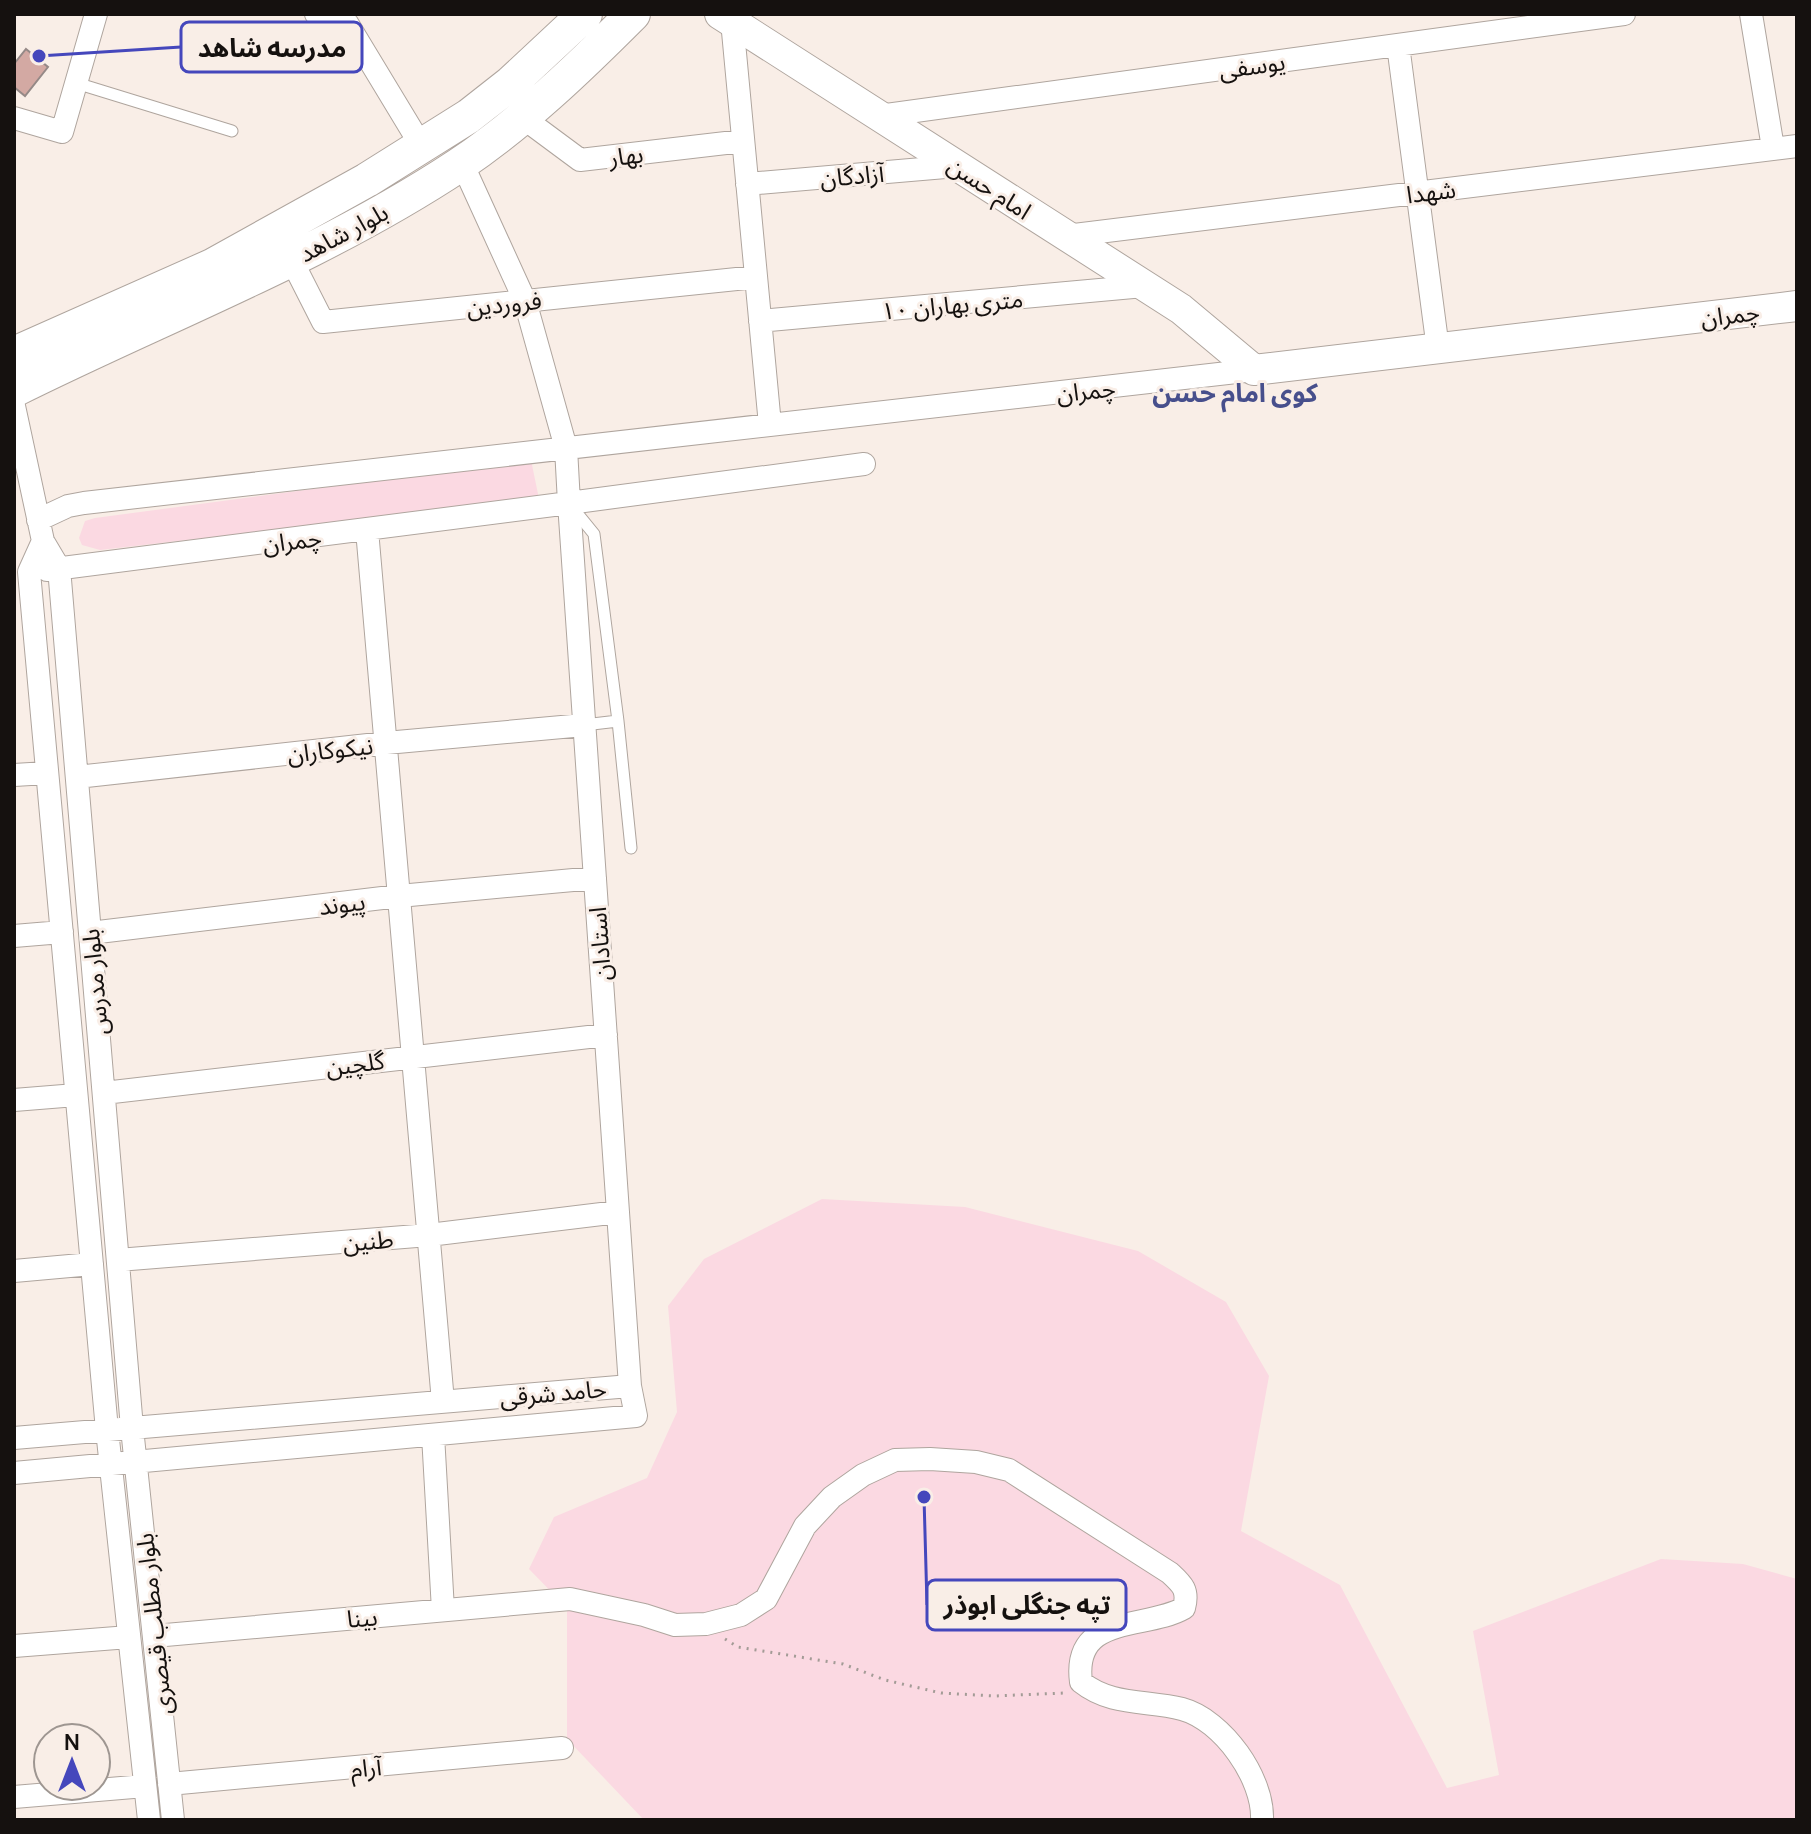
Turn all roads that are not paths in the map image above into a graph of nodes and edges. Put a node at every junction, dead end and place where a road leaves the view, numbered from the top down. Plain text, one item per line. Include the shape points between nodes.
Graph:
1 (96, 14) edge
2 (316, 14) edge
3 (585, 14) edge
4 (633, 14) edge
5 (1624, 14) edge
6 (1751, 14) edge
7 (726, 18) edge
8 (1398, 45) junction
9 (76, 83) junction
10 (879, 116) junction
11 (522, 117) junction
12 (14, 118) edge
13 (232, 131) dead end
14 (743, 141) junction
15 (1797, 146) edge
16 (422, 147) junction
17 (1773, 148) junction
18 (462, 163) junction
19 (957, 166) junction
20 (747, 184) junction
21 (1418, 192) junction
22 (1066, 236) junction
23 (291, 259) junction
24 (756, 277) junction
25 (1144, 286) junction
26 (525, 301) junction
27 (1797, 306) edge
28 (760, 321) junction
29 (1438, 349) junction
30 (14, 354) edge
31 (1254, 370) junction
32 (14, 390) edge
33 (14, 406) edge
34 (770, 425) junction
35 (566, 448) junction
36 (864, 464) dead end
37 (569, 503) junction
38 (41, 530) junction
39 (367, 530) junction
40 (59, 568) junction
41 (22, 573) edge
42 (618, 721) junction
43 (584, 725) junction
44 (386, 743) junction
45 (47, 773) junction
46 (14, 775) edge
47 (77, 777) junction
48 (631, 848) dead end
49 (595, 878) junction
50 (399, 896) junction
51 (62, 932) junction
52 (90, 933) junction
53 (14, 936) edge
54 (606, 1035) junction
55 (413, 1055) junction
56 (104, 1093) junction
57 (76, 1095) junction
58 (14, 1100) edge
59 (618, 1212) junction
60 (429, 1235) junction
61 (118, 1260) junction
62 (92, 1264) junction
63 (14, 1271) edge
64 (630, 1386) junction
65 (443, 1402) junction
66 (132, 1428) junction
67 (107, 1430) junction
68 (433, 1435) junction
69 (14, 1438) edge
70 (136, 1462) junction
71 (110, 1464) junction
72 (14, 1473) edge
73 (443, 1610) junction
74 (154, 1636) junction
75 (129, 1637) junction
76 (14, 1646) edge
77 (562, 1748) dead end
78 (169, 1784) junction
79 (145, 1786) junction
80 (14, 1797) edge
81 (149, 1820) edge
82 (173, 1820) edge
83 (1262, 1820) edge

1 - 9 street
2 - 16 street via 347,23
3 - 16 main road, بلوار شاهد via 511,83
4 - 11 main road, بلوار شاهد
5 - 8 street, یوسفی
6 - 17 street
7 - 10 street, امام حسن
7 - 14 street
8 - 10 street, یوسفی
8 - 21 street
9 - 12 street via 62,132
9 - 13 lane
10 - 19 street, امام حسن
11 - 14 street, بهار via 580,160
11 - 18 main road, بلوار شاهد
14 - 20 street
15 - 17 street, شهدا
16 - 30 main road, بلوار شاهد via 212,266
17 - 21 street, شهدا
18 - 23 main road, بلوار شاهد
18 - 26 street
19 - 20 street, آزادگان
19 - 22 street, امام حسن
20 - 24 street
21 - 22 street, شهدا
21 - 29 street
22 - 25 street, امام حسن
23 - 26 street, فروردین via 323,322
23 - 32 main road, بلوار شاهد
24 - 26 street, فروردین
24 - 28 street
25 - 28 street, ۱۰ متری بهاران
25 - 31 street, امام حسن via 1181,309
26 - 35 street
27 - 29 street, چمران
28 - 34 street
29 - 31 street, چمران
31 - 34 street, چمران
33 - 38 street, بلوار مدرس
34 - 35 street, چمران
35 - 37 street
35 - 38 street, چمران via 84,503 68,506
36 - 37 street, چمران
37 - 39 street, چمران
37 - 42 lane via 594,534
37 - 43 street, استادان
38 - 40 street, بلوار مدرس
38 - 41 street
39 - 40 street, چمران
39 - 44 street
40 - 41 street, چمران
40 - 47 street, بلوار مدرس
41 - 45 street, بلوار مدرس
42 - 43 lane
42 - 48 lane
43 - 44 street, نیکوکاران
43 - 49 street, استادان
44 - 47 street, نیکوکاران
44 - 50 street
45 - 46 street
45 - 51 street, بلوار مدرس
47 - 52 street, بلوار مدرس
49 - 50 street, پیوند
49 - 54 street, استادان
50 - 52 street, پیوند
50 - 55 street
51 - 53 street
51 - 57 street, بلوار مدرس
52 - 56 street, بلوار مدرس
54 - 55 street, گلچین
54 - 59 street, استادان
55 - 56 street, گلچین
55 - 60 street
56 - 61 street, بلوار مدرس
57 - 58 street
57 - 62 street, بلوار مدرس
59 - 60 street, طنین
59 - 64 street, استادان
60 - 61 street, طنین
60 - 65 street
61 - 66 street, بلوار مدرس
62 - 63 street
62 - 67 street, بلوار مدرس
64 - 65 street, حامد شرقی
64 - 68 street, حامد شرقی via 636,1416
65 - 66 street, حامد شرقی
66 - 67 street, حامد شرقی
66 - 70 street, بلوار مطلب قیصری
67 - 69 street, حامد شرقی
67 - 71 street, بلوار مطلب قیصری
68 - 70 street, حامد شرقی
68 - 73 street
70 - 71 street, حامد شرقی
70 - 74 street, بلوار مطلب قیصری
71 - 72 street, حامد شرقی
71 - 75 street, بلوار مطلب قیصری
73 - 74 street, بینا
73 - 83 street, بینا via 570,1599 675,1625 741,1615 766,1599 805,1526 863,1475 895,1460 976,1462 1009,1470 1184,1585 1184,1608 1102,1631 1084,1651 1081,1682 1093,1692 1120,1700 1187,1710 1208,1724 1246,1764 1256,1784
74 - 78 street, بلوار مطلب قیصری
75 - 76 street
75 - 79 street, بلوار مطلب قیصری
77 - 78 street, آرام
78 - 82 street, بلوار مطلب قیصری
79 - 80 street
79 - 81 street, بلوار مطلب قیصری

